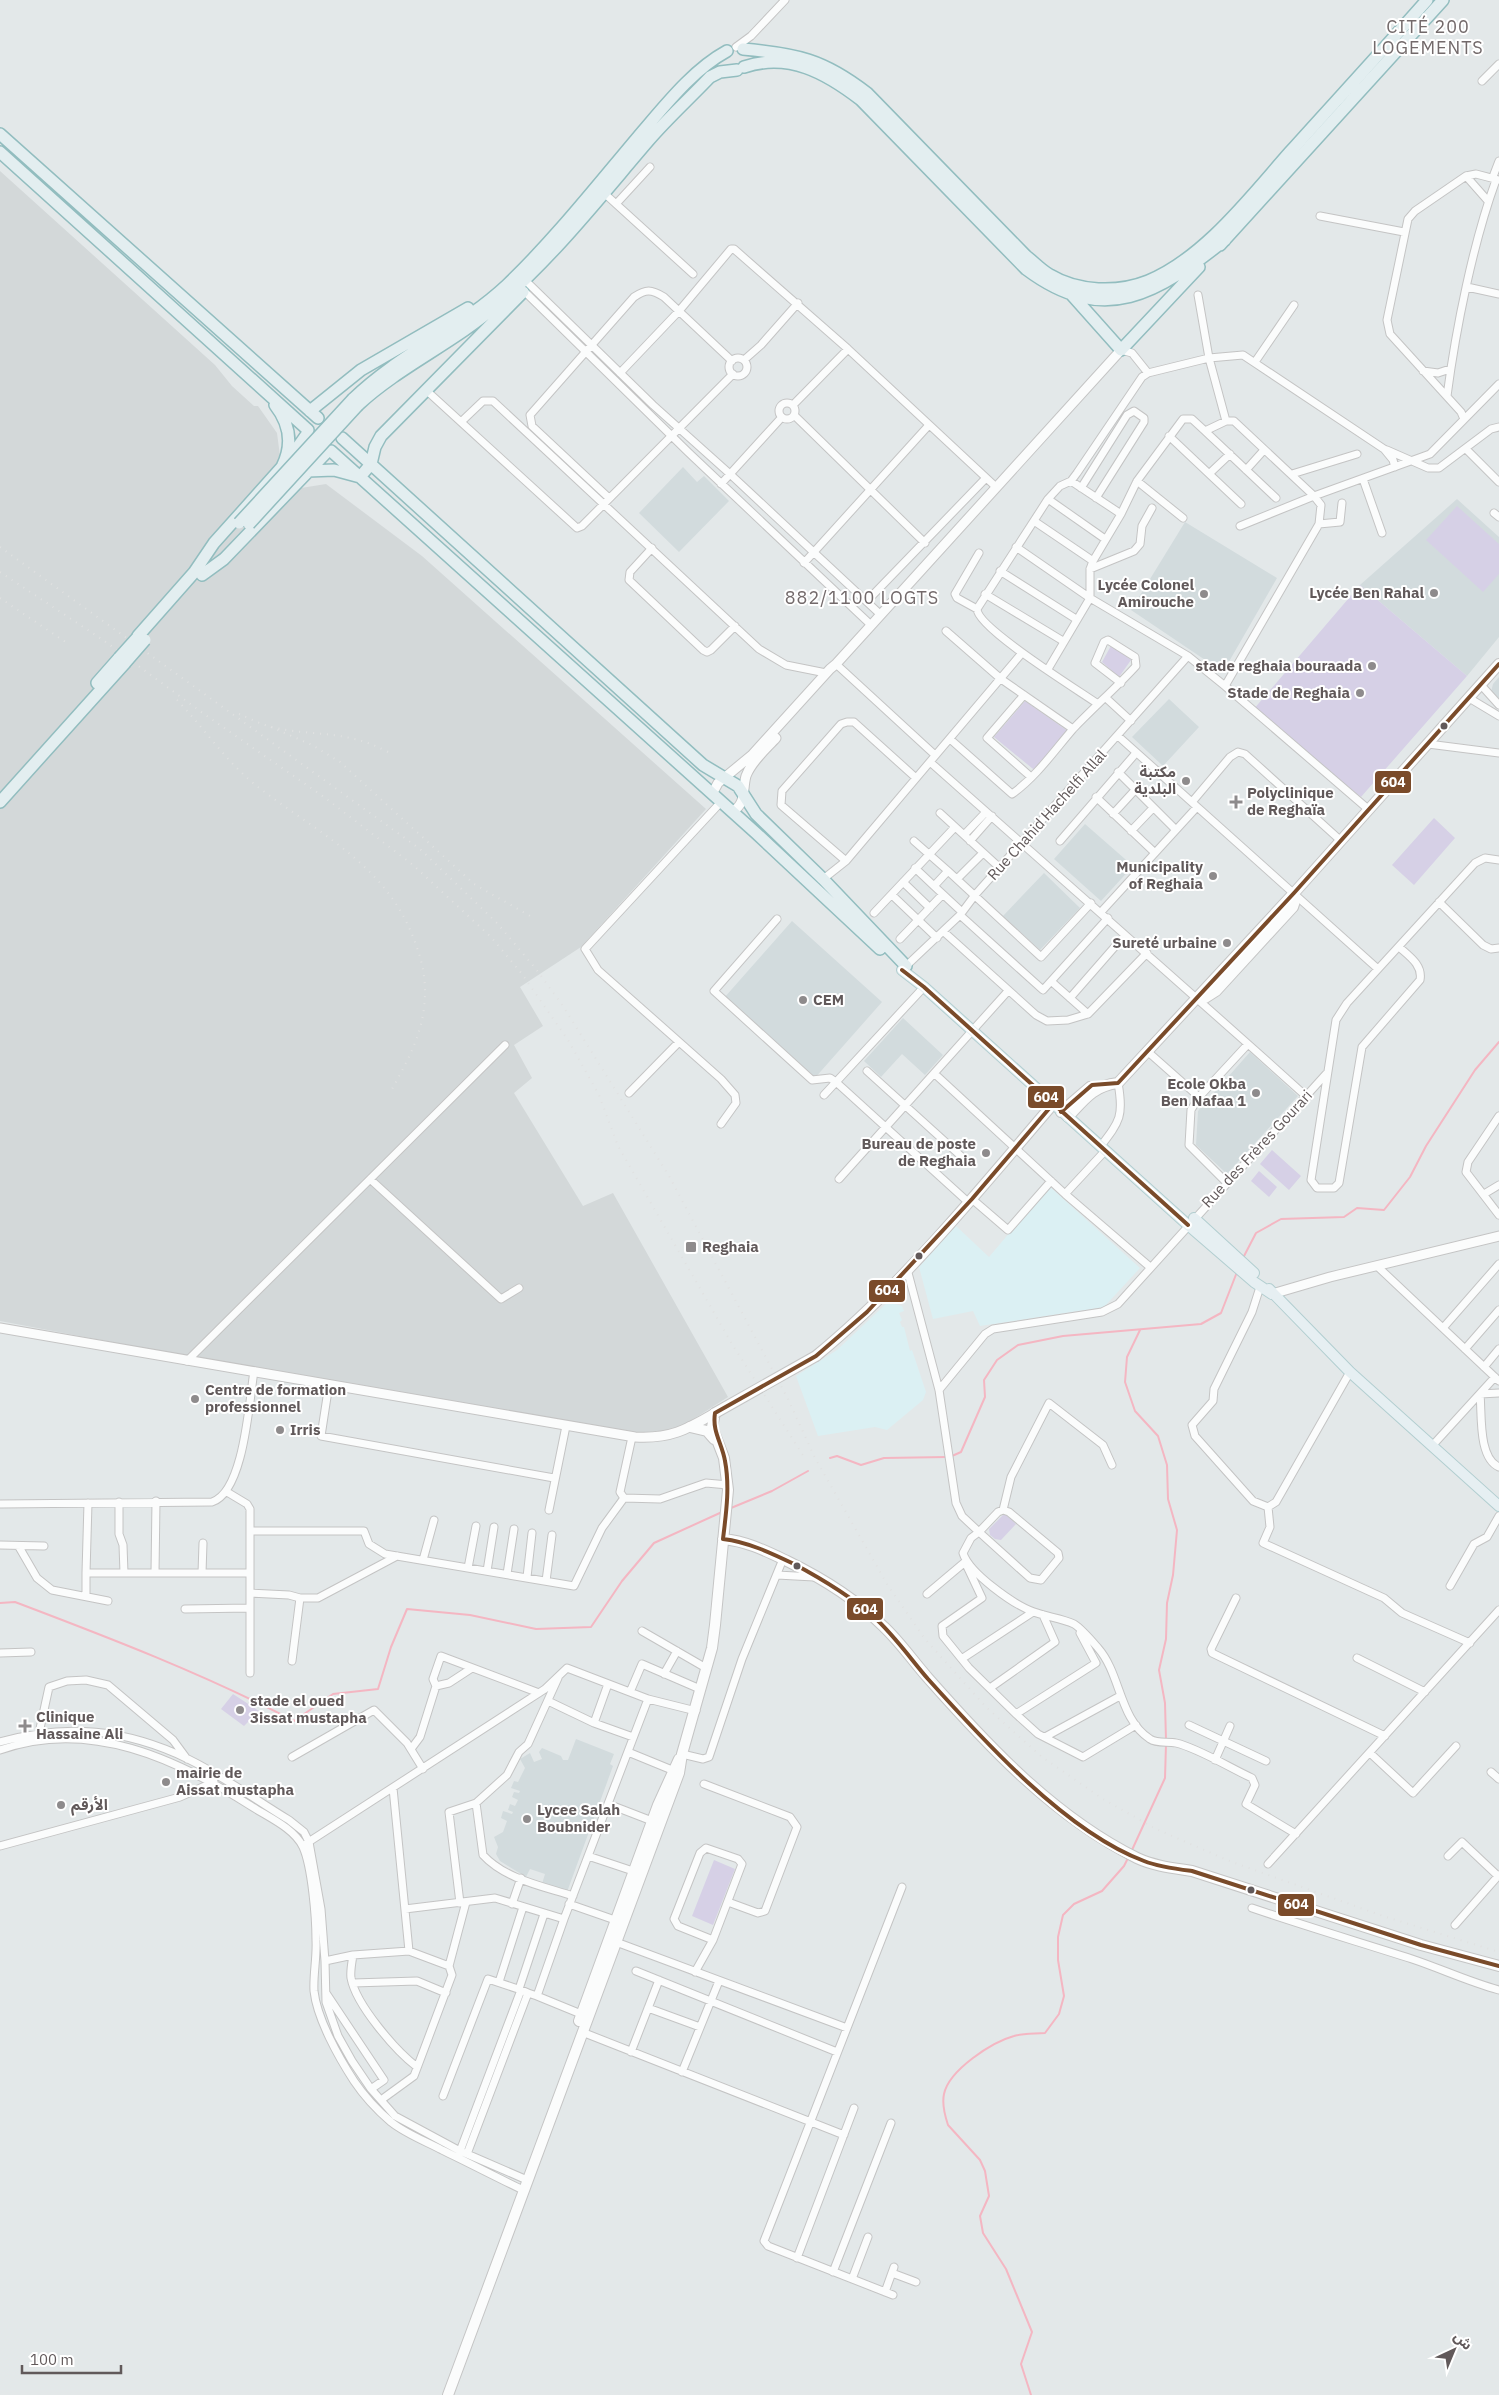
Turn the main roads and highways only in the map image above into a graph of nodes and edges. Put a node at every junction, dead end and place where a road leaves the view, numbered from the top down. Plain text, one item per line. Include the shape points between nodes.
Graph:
1 (1427, 0) edge
2 (1443, 0) edge
3 (735, 49) junction
4 (740, 68) junction
5 (0, 134) edge
6 (0, 152) edge
7 (1225, 240) junction
8 (555, 241) junction
9 (1072, 295) junction
10 (254, 381) junction
11 (292, 394) junction
12 (282, 405) junction
13 (314, 414) junction
14 (307, 432) junction
15 (381, 436) junction
16 (342, 438) junction
17 (352, 447) junction
18 (329, 452) junction
19 (371, 464) junction
20 (282, 467) junction
21 (308, 471) junction
22 (360, 477) junction
23 (198, 575) junction
24 (122, 660) junction
25 (1499, 664) edge
26 (0, 792) edge
27 (0, 802) edge
28 (756, 814) junction
29 (746, 824) junction
30 (818, 883) junction
31 (904, 968) joint
32 (1053, 1104) junction
33 (1064, 1114) junction
34 (1251, 1275) junction
35 (1272, 1294) junction
36 (690, 1427) road end
37 (716, 1442) junction
38 (1499, 1506) edge
39 (723, 1539) junction
40 (682, 1754) junction
41 (1499, 1966) edge
42 (522, 2184) junction
43 (442, 2395) edge
44 (448, 2395) edge

1 - 3 highway via 1234,214 1197,250 1149,281 1099,289 1074,286 1050,275 1026,256 867,93 848,78 827,65 804,57
2 - 7 highway
3 - 4 highway via 748,60
3 - 4 highway via 725,59 727,65
3 - 8 highway via 705,67 667,104
4 - 8 highway via 710,77 604,193
4 - 9 highway via 758,62 791,62 814,69 840,83 861,100 1026,268 1047,284
5 - 11 highway
6 - 10 highway
7 - 9 highway via 1160,286 1136,295 1112,299
7 - 9 highway via 1121,350
8 - 13 highway via 478,302 361,370
8 - 15 highway via 526,287
8 - 23 highway, bridge via 538,267 490,312 355,402
10 - 12 highway
10 - 20 highway via 278,409 288,428 288,449
11 - 12 highway
11 - 13 highway
12 - 14 highway
13 - 14 highway
13 - 16 highway via 334,419 341,428
14 - 18 highway via 310,445 315,450
14 - 20 highway
15 - 17 highway
15 - 19 highway
16 - 17 highway
16 - 18 highway
17 - 19 highway
18 - 21 highway
18 - 22 highway
19 - 22 highway
19 - 28 highway via 703,765 738,786
20 - 23 highway via 214,543
21 - 22 highway via 334,470
21 - 23 highway via 224,559
22 - 29 highway
23 - 24 highway, bridge
24 - 26 highway
24 - 27 highway
25 - 33 main road via 1294,893 1292,907 1216,991 1205,998 1196,998 1118,1083 1090,1094
28 - 29 highway
28 - 30 highway
29 - 30 highway
30 - 31 highway
31 - 32 main road
32 - 33 main road
32 - 37 main road, bridge via 970,1201 867,1312 816,1356 715,1413 712,1427
33 - 34 main road
34 - 35 main road
34 - 35 main road via 1260,1287
35 - 38 main road via 1350,1372
36 - 37 main road via 708,1431
37 - 39 main road via 724,1458 728,1488
39 - 40 main road via 712,1648
39 - 41 main road via 737,1540 783,1559 834,1586 884,1626 929,1680 1041,1794 1138,1858 1159,1866 1192,1871 1421,1945
40 - 42 main road via 679,1773
40 - 42 main road via 672,1770 633,1871
42 - 43 main road
42 - 44 main road

